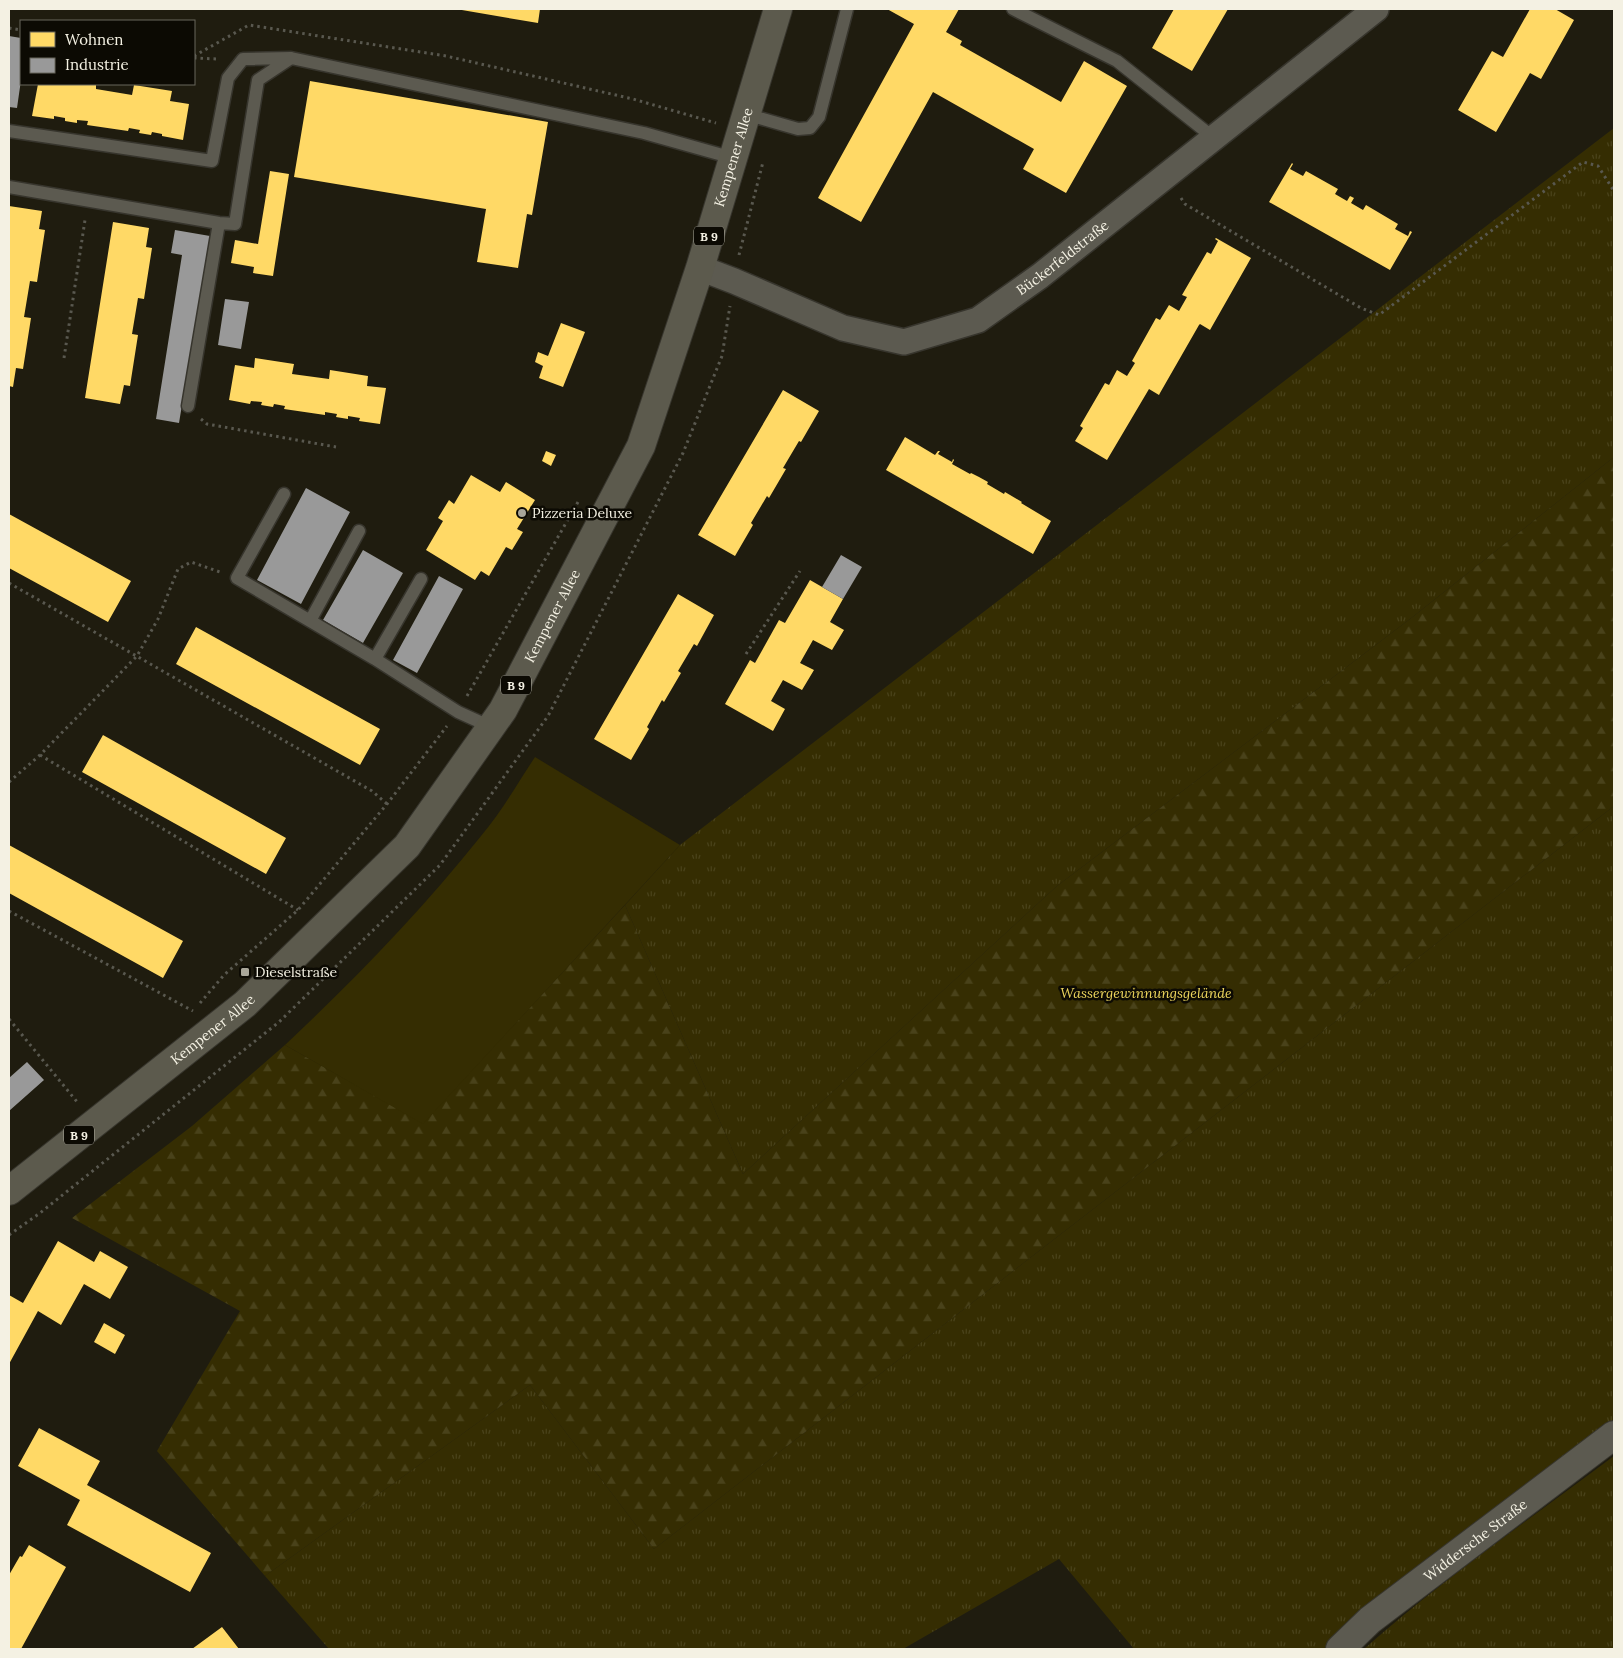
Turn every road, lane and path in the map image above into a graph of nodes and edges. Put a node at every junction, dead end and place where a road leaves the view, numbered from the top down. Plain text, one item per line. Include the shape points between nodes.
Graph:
1 (778, 9) edge
2 (847, 9) edge
3 (1013, 9) edge
4 (1376, 9) edge
5 (195, 55) edge
6 (291, 58) junction
7 (715, 122) junction
8 (743, 123) junction
9 (9, 131) edge
10 (1214, 138) junction
11 (706, 150) junction
12 (733, 158) junction
13 (1164, 178) junction
14 (9, 187) edge
15 (1614, 190) edge
16 (88, 200) junction
17 (219, 223) junction
18 (700, 268) junction
19 (64, 358) dead end
20 (188, 406) joint
21 (336, 447) dead end
22 (284, 494) dead end
23 (580, 500) dead end
24 (359, 531) dead end
25 (800, 571) dead end
26 (238, 578) junction
27 (421, 579) dead end
28 (9, 583) edge
29 (310, 620) junction
30 (746, 654) dead end
31 (137, 656) junction
32 (376, 659) junction
33 (458, 712) junction
34 (491, 727) junction
35 (40, 755) junction
36 (9, 782) edge
37 (387, 804) junction
38 (298, 910) junction
39 (9, 911) edge
40 (193, 1011) junction
41 (186, 1017) dead end
42 (9, 1019) edge
43 (95, 1122) junction
44 (9, 1191) edge
45 (1614, 1435) edge
46 (1340, 1649) edge

1 - 8 main road, Kempener Allee / B 9
2 - 8 lane via 819,117 810,128
3 - 10 lane via 1117,61
4 - 10 street, Bückerfeldstraße
5 - 7 path via 250,25 446,56 633,99
6 - 9 lane via 243,60 228,78 212,161
6 - 11 lane via 644,133
6 - 17 lane via 258,80 235,224
7 - 8 path
7 - 11 path
8 - 12 main road, Kempener Allee / B 9
10 - 13 street, Bückerfeldstraße
11 - 12 lane
12 - 18 main road, Kempener Allee / B 9
13 - 15 path via 1185,204 1361,308 1379,315 1583,162 1598,166
13 - 18 street, Bückerfeldstraße via 1040,276 978,320 904,342 844,328
14 - 16 lane
16 - 17 lane
16 - 19 path
17 - 20 lane
18 - 34 main road, Kempener Allee / B 9 via 641,446 503,710
20 - 21 path via 207,424
22 - 26 lane
23 - 33 path
24 - 29 lane
25 - 30 path
26 - 29 lane
26 - 31 path via 191,562 178,569 158,619
27 - 32 lane
28 - 31 path
29 - 32 lane
31 - 35 path
31 - 37 path via 372,791
32 - 33 lane
33 - 34 lane
33 - 37 path
34 - 43 main road, Kempener Allee / B 9 via 407,846 245,1004
35 - 36 path
35 - 38 path
37 - 38 path
38 - 40 path via 224,975
39 - 40 path
40 - 41 path
42 - 43 path
43 - 44 main road, Kempener Allee / B 9
45 - 46 street, Widdersche Straße via 1370,1620

